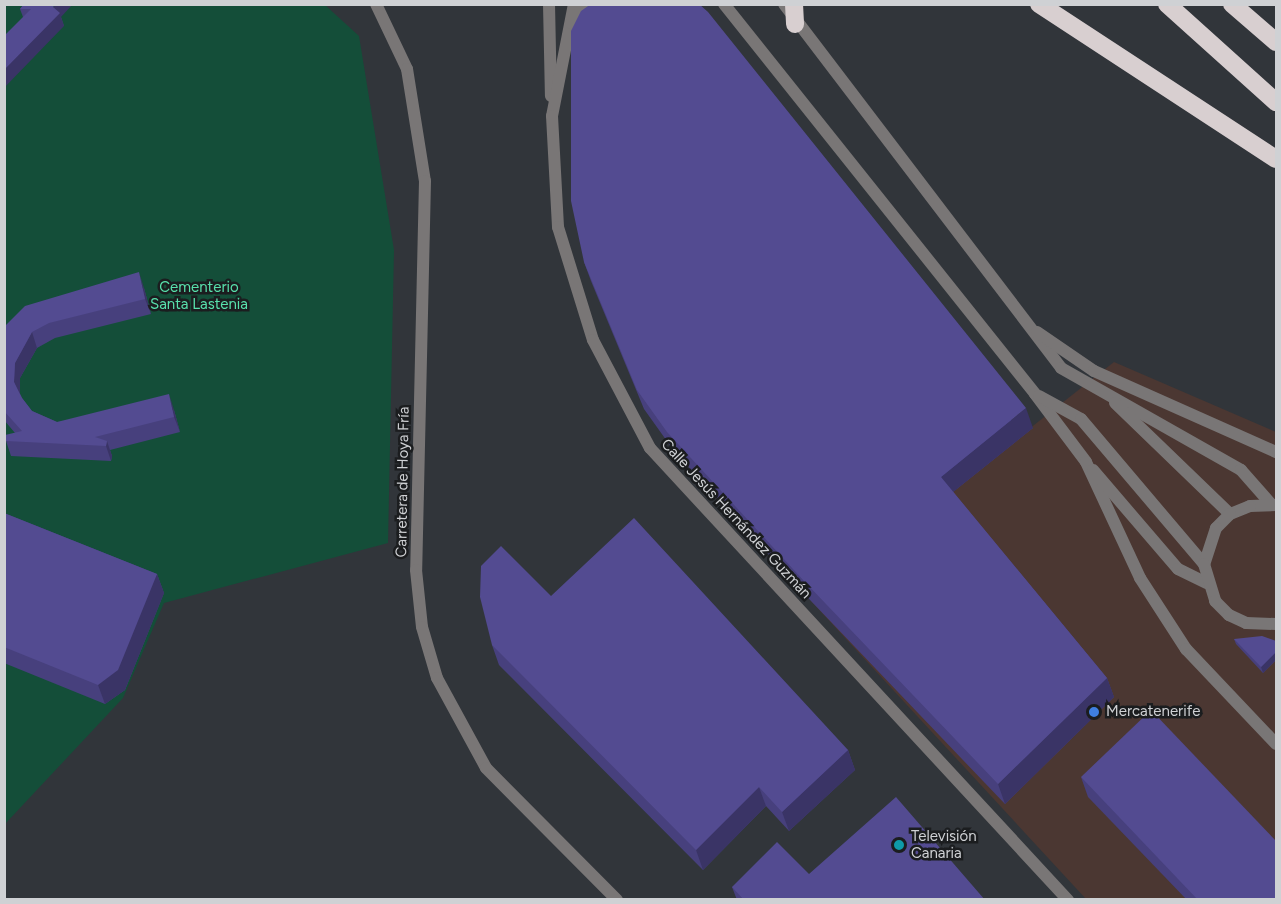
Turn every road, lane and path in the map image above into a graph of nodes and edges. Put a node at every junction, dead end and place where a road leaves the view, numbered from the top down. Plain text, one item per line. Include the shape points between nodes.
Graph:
1 (376, 4) edge
2 (549, 4) edge
3 (574, 4) edge
4 (587, 4) edge
5 (724, 4) edge
6 (784, 4) edge
7 (794, 4) edge
8 (1039, 4) edge
9 (1167, 4) edge
10 (1232, 4) edge
11 (795, 24) junction
12 (568, 27) junction
13 (1276, 42) edge
14 (1276, 102) edge
15 (552, 116) junction
16 (1276, 159) edge
17 (1036, 332) junction
18 (1035, 394) junction
19 (1109, 397) junction
20 (1276, 452) edge
21 (1086, 462) junction
22 (1274, 505) edge
23 (1230, 514) junction
24 (1204, 564) junction
25 (1207, 583) junction
26 (1276, 624) edge
27 (1276, 744) edge
28 (617, 900) edge
29 (1068, 900) edge

1 - 28 street, Carretera de Hoya Fría via 407,69 425,181 416,570 422,627 437,678 486,768
2 - 15 street
3 - 12 street, Calle Jesús Hernández Guzmán
4 - 12 street
5 - 18 street
6 - 11 street
7 - 11 highway
8 - 16 highway
9 - 14 highway
10 - 13 highway
11 - 17 street
12 - 15 street, Calle Jesús Hernández Guzmán
15 - 29 street, Calle Jesús Hernández Guzmán via 558,227 593,340 650,448
17 - 19 street via 1060,368
17 - 20 street via 1094,371
18 - 21 street
18 - 24 street via 1081,419
19 - 22 street via 1241,470
19 - 23 street
21 - 25 street via 1178,568
21 - 27 street via 1164,617 1209,676
22 - 23 street
23 - 24 street via 1216,528
24 - 25 street
25 - 26 street via 1229,615 1246,623

